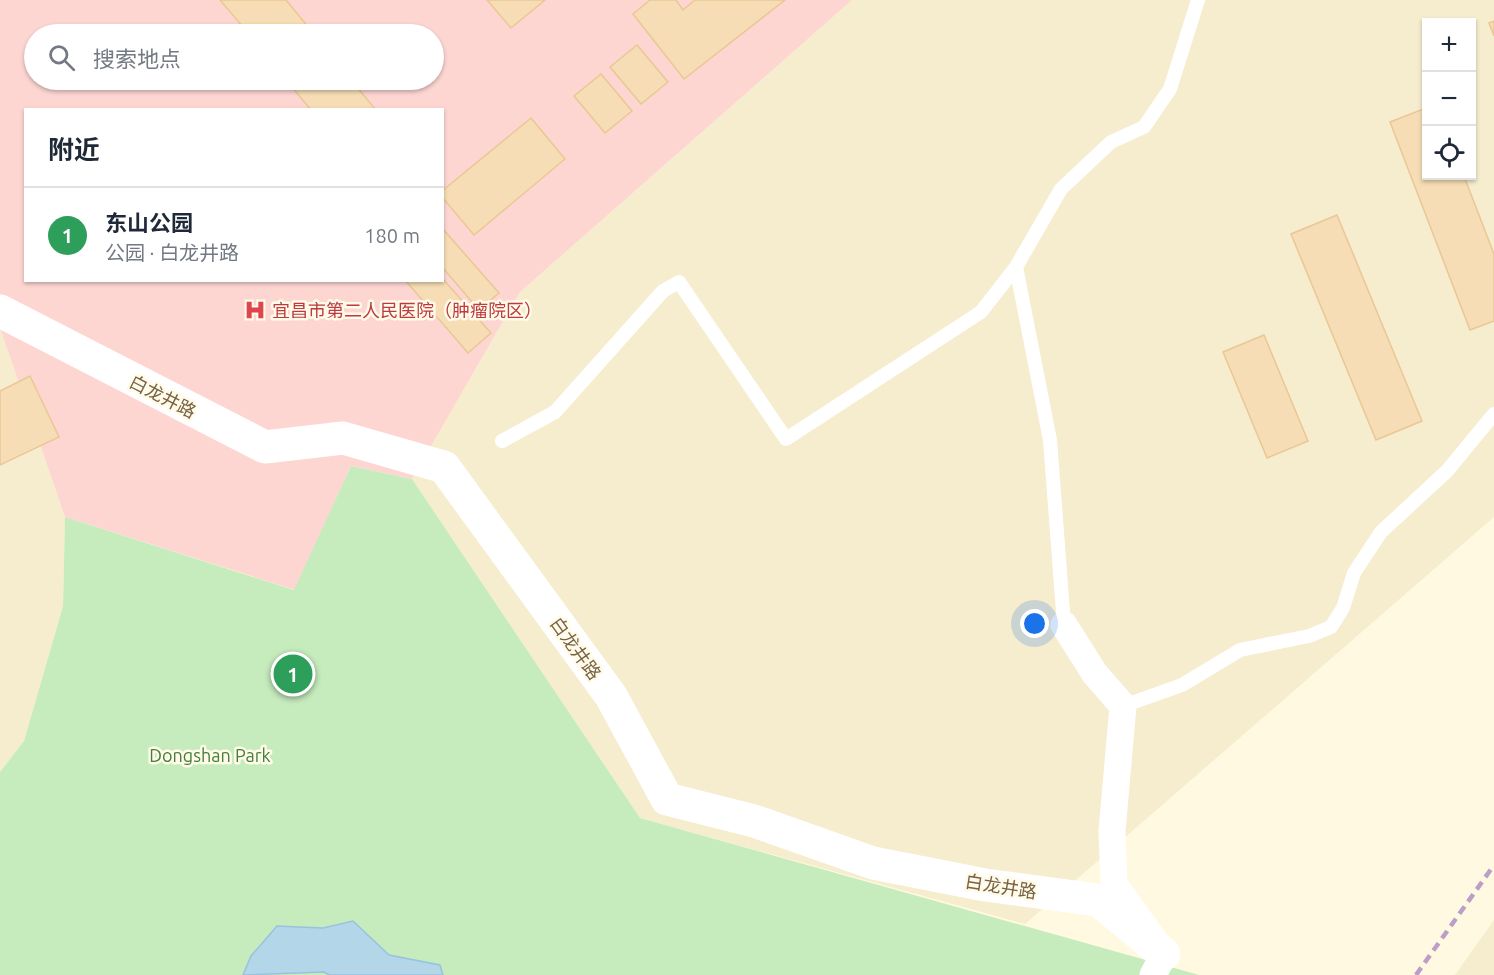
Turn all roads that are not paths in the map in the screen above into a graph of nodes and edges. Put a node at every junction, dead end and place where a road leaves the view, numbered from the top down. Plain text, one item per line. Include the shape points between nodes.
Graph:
1 (1198, 0) edge
2 (1016, 267) junction
3 (0, 311) edge
4 (1494, 414) edge
5 (502, 441) dead end
6 (1064, 625) joint
7 (1123, 706) junction
8 (1159, 964) edge

1 - 2 lane via 1170,89 1144,127 1111,142 1061,189
2 - 5 lane via 981,312 786,440 679,282 663,291 555,412
2 - 6 lane via 1050,440
3 - 8 street, 白龙井路 via 265,447 343,438 444,467 611,696 667,799 754,821 873,864 985,885 1098,900
4 - 7 lane via 1447,471 1382,532 1354,573 1343,608 1331,627 1309,636 1240,650 1182,685
6 - 7 street via 1095,674
7 - 8 street, 白龙井路 via 1112,831 1114,884

